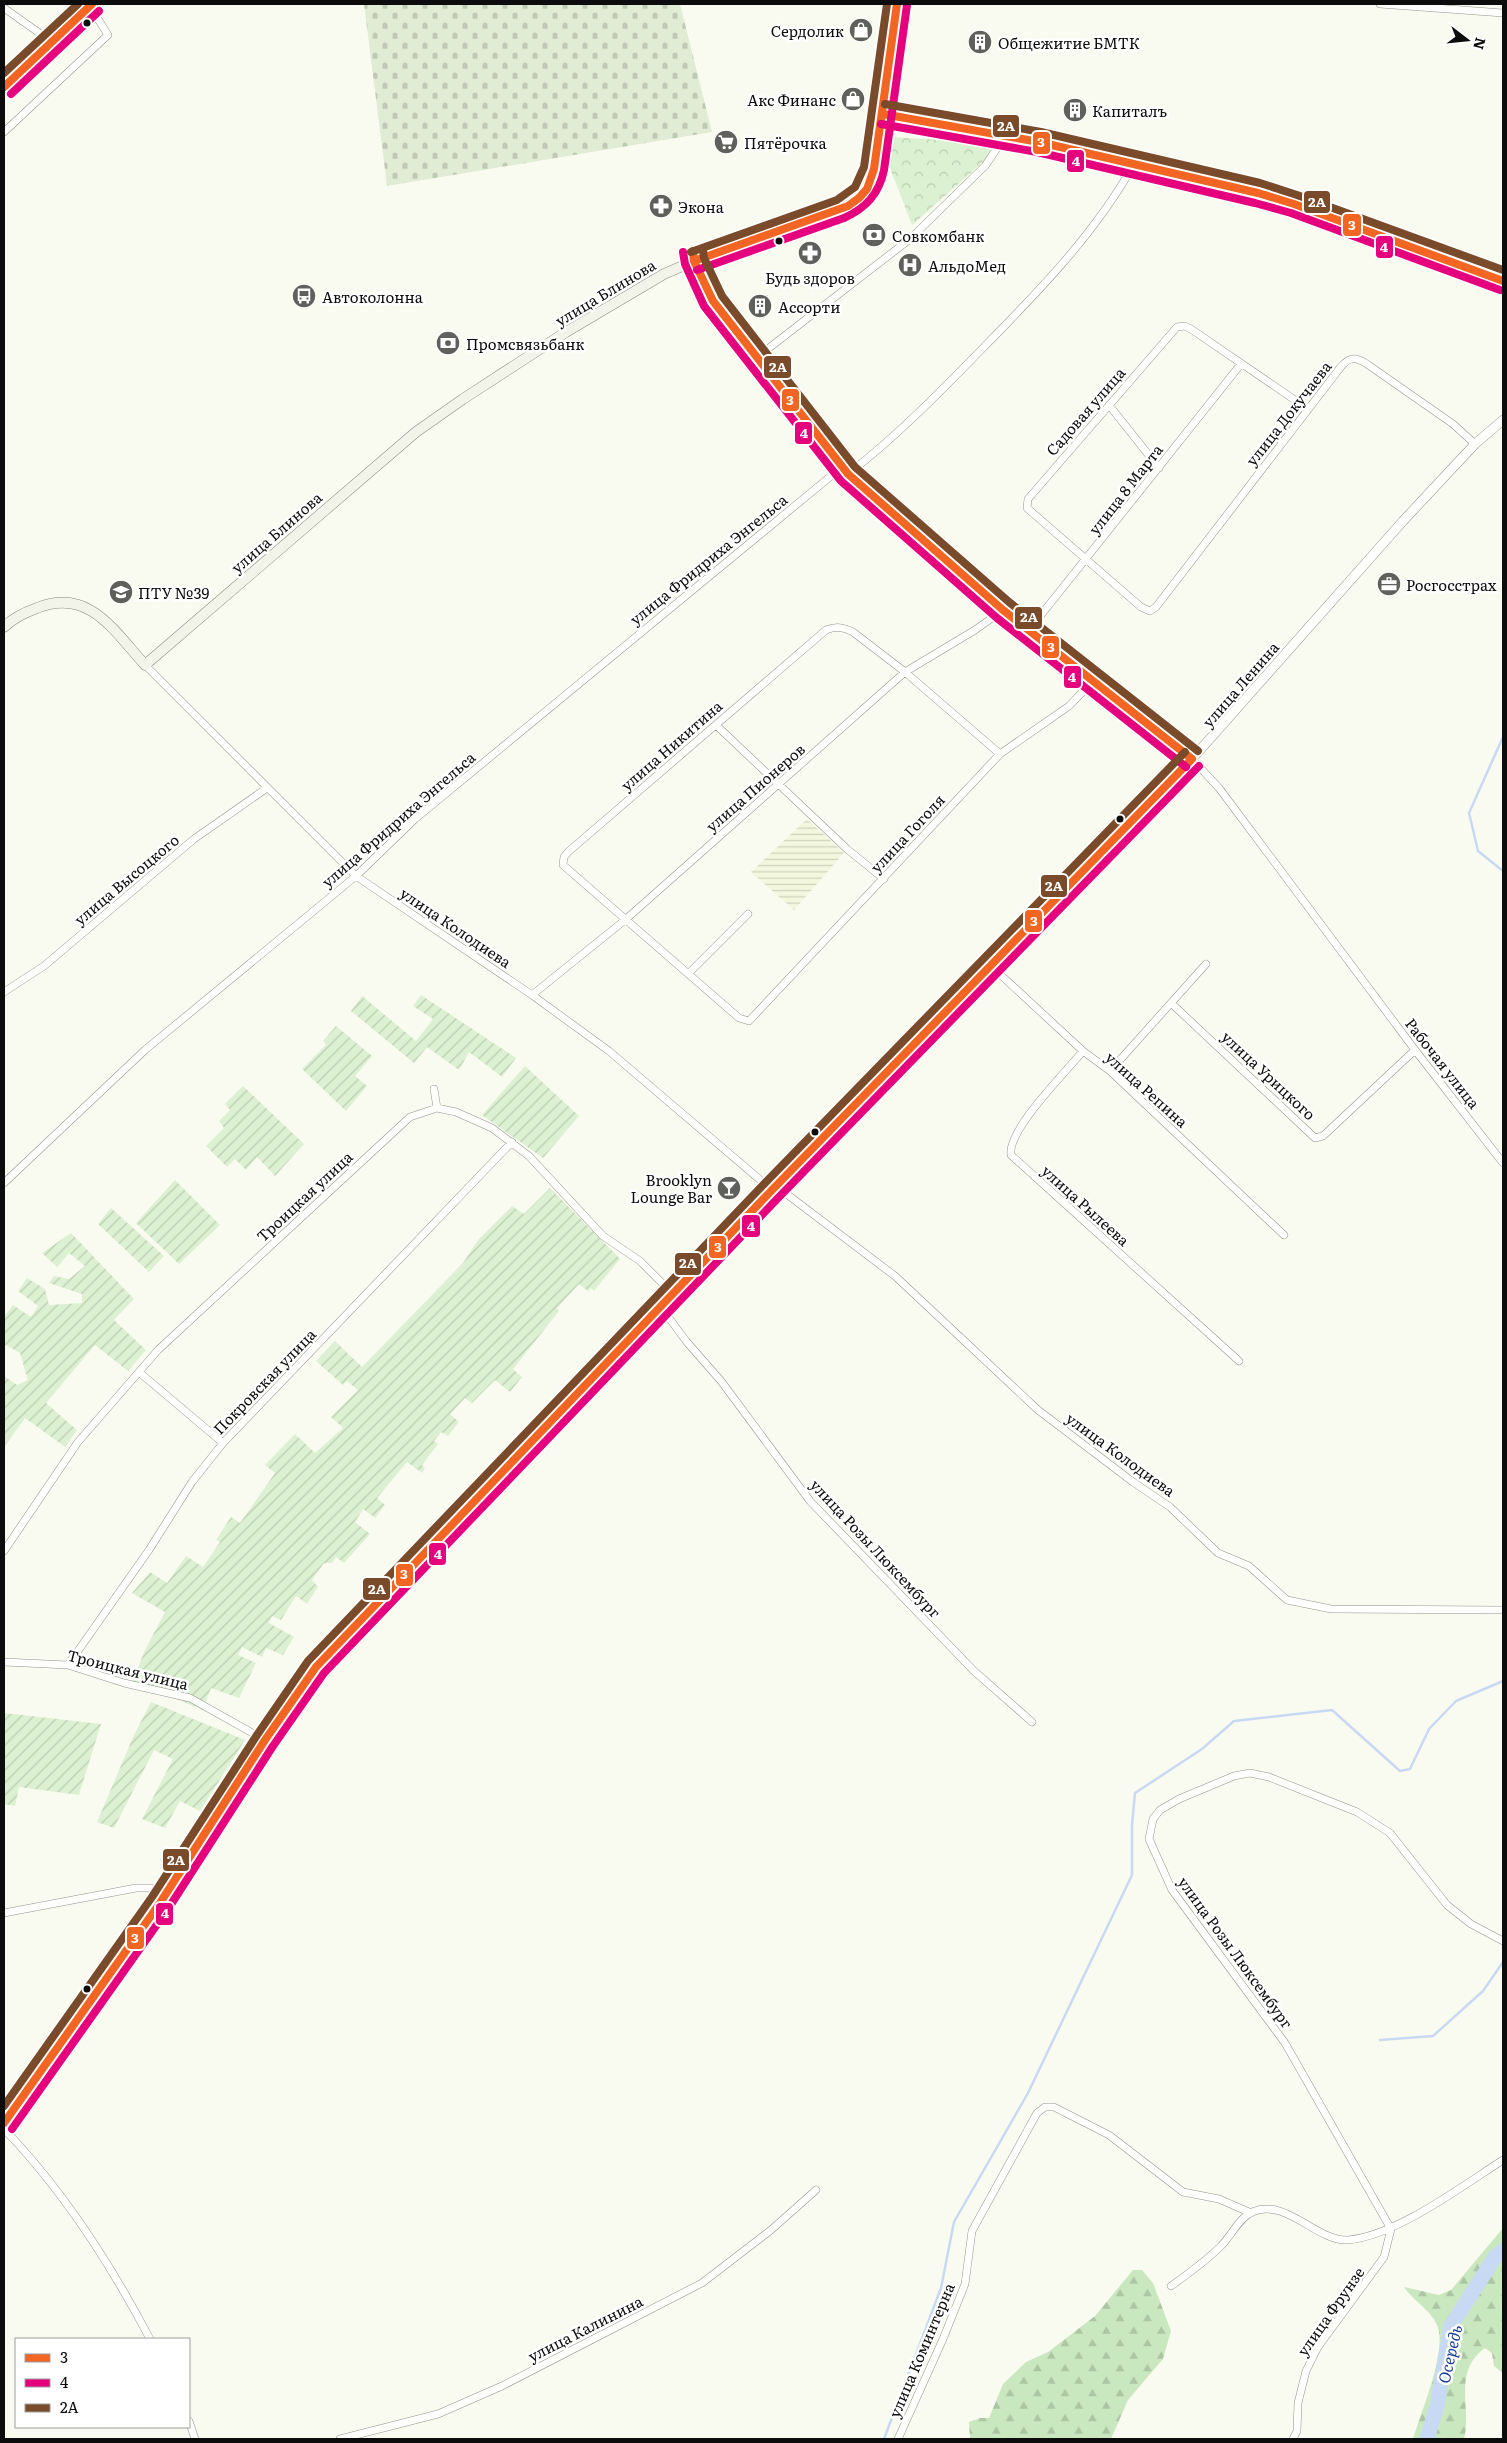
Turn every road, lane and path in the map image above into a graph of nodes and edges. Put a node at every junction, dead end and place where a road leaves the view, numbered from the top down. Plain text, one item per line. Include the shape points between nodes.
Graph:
1 (897, 4) edge
2 (1380, 4) edge
3 (91, 5) edge
4 (4, 8) edge
5 (1503, 13) edge
6 (52, 42) junction
7 (4, 87) edge
8 (883, 114) junction
9 (4, 132) edge
10 (1006, 135) junction
11 (1134, 164) junction
12 (694, 261) junction
13 (1503, 281) edge
14 (756, 358) junction
15 (1241, 364) junction
16 (1109, 405) junction
17 (1308, 409) junction
18 (1503, 420) edge
19 (1475, 444) junction
20 (842, 467) junction
21 (1159, 468) junction
22 (848, 474) junction
23 (1086, 560) junction
24 (1156, 607) joint
25 (1002, 610) junction
26 (4, 627) edge
27 (1029, 630) junction
28 (145, 665) junction
29 (905, 672) junction
30 (1094, 680) junction
31 (716, 725) junction
32 (1000, 754) junction
33 (1192, 759) junction
34 (780, 785) junction
35 (267, 788) junction
36 (356, 876) junction
37 (884, 879) junction
38 (748, 914) dead end
39 (625, 920) junction
40 (1206, 964) dead end
41 (990, 965) junction
42 (688, 974) junction
43 (4, 992) edge
44 (532, 995) junction
45 (1172, 1003) junction
46 (753, 1019) joint
47 (1415, 1050) junction
48 (1083, 1051) junction
49 (1110, 1071) junction
50 (434, 1089) dead end
51 (437, 1108) junction
52 (512, 1142) junction
53 (1503, 1163) edge
54 (4, 1182) edge
55 (774, 1188) junction
56 (1284, 1235) dead end
57 (673, 1294) junction
58 (660, 1307) junction
59 (1239, 1361) dead end
60 (139, 1372) junction
61 (223, 1442) junction
62 (4, 1550) edge
63 (1503, 1610) edge
64 (4, 1662) edge
65 (68, 1665) junction
66 (1032, 1722) dead end
67 (265, 1740) junction
68 (170, 1888) junction
69 (4, 1913) edge
70 (1503, 1942) edge
71 (4, 2123) edge
72 (4, 2129) edge
73 (1503, 2160) edge
74 (816, 2190) dead end
75 (1251, 2213) junction
76 (1391, 2229) junction
77 (1171, 2286) dead end
78 (149, 2338) edge
79 (190, 2424) edge
80 (195, 2439) edge
81 (340, 2439) edge
82 (898, 2439) edge
83 (1293, 2439) edge

1 - 8 main road, улица Блинова
2 - 5 street
3 - 6 main road
3 - 9 street via 108,35
4 - 6 street
6 - 7 main road
8 - 10 main road
8 - 12 main road, улица Блинова via 872,180 852,204
10 - 11 main road
10 - 14 street via 981,171 910,239
11 - 13 main road via 1278,198
11 - 22 street via 1111,202 1024,306 882,447
12 - 14 street, Рабочая улица via 713,301
12 - 28 main road, улица Блинова via 621,298 416,432
14 - 20 street, Рабочая улица
15 - 16 street, Садовая улица via 1191,329 1177,327
15 - 17 street, Садовая улица
15 - 21 street, улица 8 Марта
16 - 21 street
16 - 23 street, Садовая улица via 1031,494 1027,503 1032,513
17 - 19 street, улица Докучаева via 1344,362 1354,358 1453,424
17 - 24 street, улица Докучаева
18 - 19 street, улица Ленина
19 - 33 street, улица Ленина
20 - 22 street, Рабочая улица
20 - 36 street, улица Фридриха Энгельса via 415,818
21 - 23 street, улица 8 Марта
22 - 25 street, Рабочая улица
23 - 24 street, Садовая улица via 1144,609 1150,611
23 - 27 street, улица 8 Марта
25 - 27 street, Рабочая улица
25 - 29 street, улица Пионеров
26 - 28 main road via 24,613 42,606 67,601 82,604 105,621
27 - 30 street, Рабочая улица
28 - 35 street, улица Колодиева
29 - 31 street, улица Никитина via 853,632 846,628 833,628 826,630
29 - 32 street, улица Никитина
29 - 34 street, улица Пионеров
30 - 32 street, улица Гоголя via 1069,706
30 - 33 street, Рабочая улица
31 - 34 street
31 - 39 street, улица Никитина via 564,857 566,868
32 - 37 street, улица Гоголя
33 - 41 street, улица Ленина
33 - 47 street, Рабочая улица via 1219,788
34 - 37 street via 847,849
34 - 39 street, улица Пионеров
35 - 36 street, улица Колодиева
35 - 43 street, улица Высоцкого via 194,839 44,966
36 - 44 street, улица Колодиева
36 - 54 street, улица Фридриха Энгельса via 145,1050
37 - 46 street, улица Гоголя
38 - 42 street
39 - 42 street, улица Никитина
39 - 44 street, улица Пионеров
40 - 45 street
41 - 48 street, улица Репина
41 - 55 street, улица Ленина
42 - 46 street, улица Никитина via 741,1021
44 - 55 street, улица Колодиева via 632,1069
45 - 47 street, улица Урицкого via 1315,1138 1323,1136
45 - 49 street
47 - 53 street, Рабочая улица
48 - 49 street, улица Репина
48 - 59 street, улица Рылеева via 1021,1126 1010,1146 1011,1154
49 - 56 street, улица Репина
50 - 51 street
51 - 52 street via 456,1112 492,1128
51 - 60 street, Троицкая улица via 410,1117 158,1350
52 - 57 street via 603,1236 640,1261
52 - 61 street, Покровская улица
55 - 57 street, улица Ленина
55 - 63 street, улица Колодиева via 895,1276 1038,1410 1170,1506 1218,1553 1249,1566 1287,1600 1331,1609
57 - 58 street, улица Ленина
58 - 66 street, улица Розы Люксембург via 721,1381 810,1501 974,1671
58 - 67 street, улица Ленина via 330,1651
60 - 61 street
60 - 62 street, Троицкая улица via 78,1442
61 - 65 street, Покровская улица via 192,1482 149,1550
64 - 65 street, Троицкая улица
65 - 67 street, Троицкая улица via 124,1683 190,1698
67 - 68 street, улица Ленина
68 - 69 street via 136,1888
68 - 71 street, улица Ленина
70 - 76 street, улица Розы Люксембург via 1470,1924 1447,1906 1390,1833 1357,1812 1269,1777 1250,1773 1234,1776 1179,1799 1152,1819 1149,1839 1172,1890 1285,2043
72 - 78 street via 39,2165 85,2228
73 - 76 street
74 - 81 street, улица Калинина via 771,2230 702,2283 502,2386 438,2414
75 - 76 street via 1266,2209 1279,2211 1347,2240
75 - 77 street via 1222,2246
75 - 82 street, улица Коминтерна via 1219,2199 1183,2192 1108,2135 1054,2106 1046,2107 1037,2113 972,2230 965,2284
76 - 83 street, улица Фрунзе via 1384,2257 1318,2347 1306,2371
79 - 80 street

